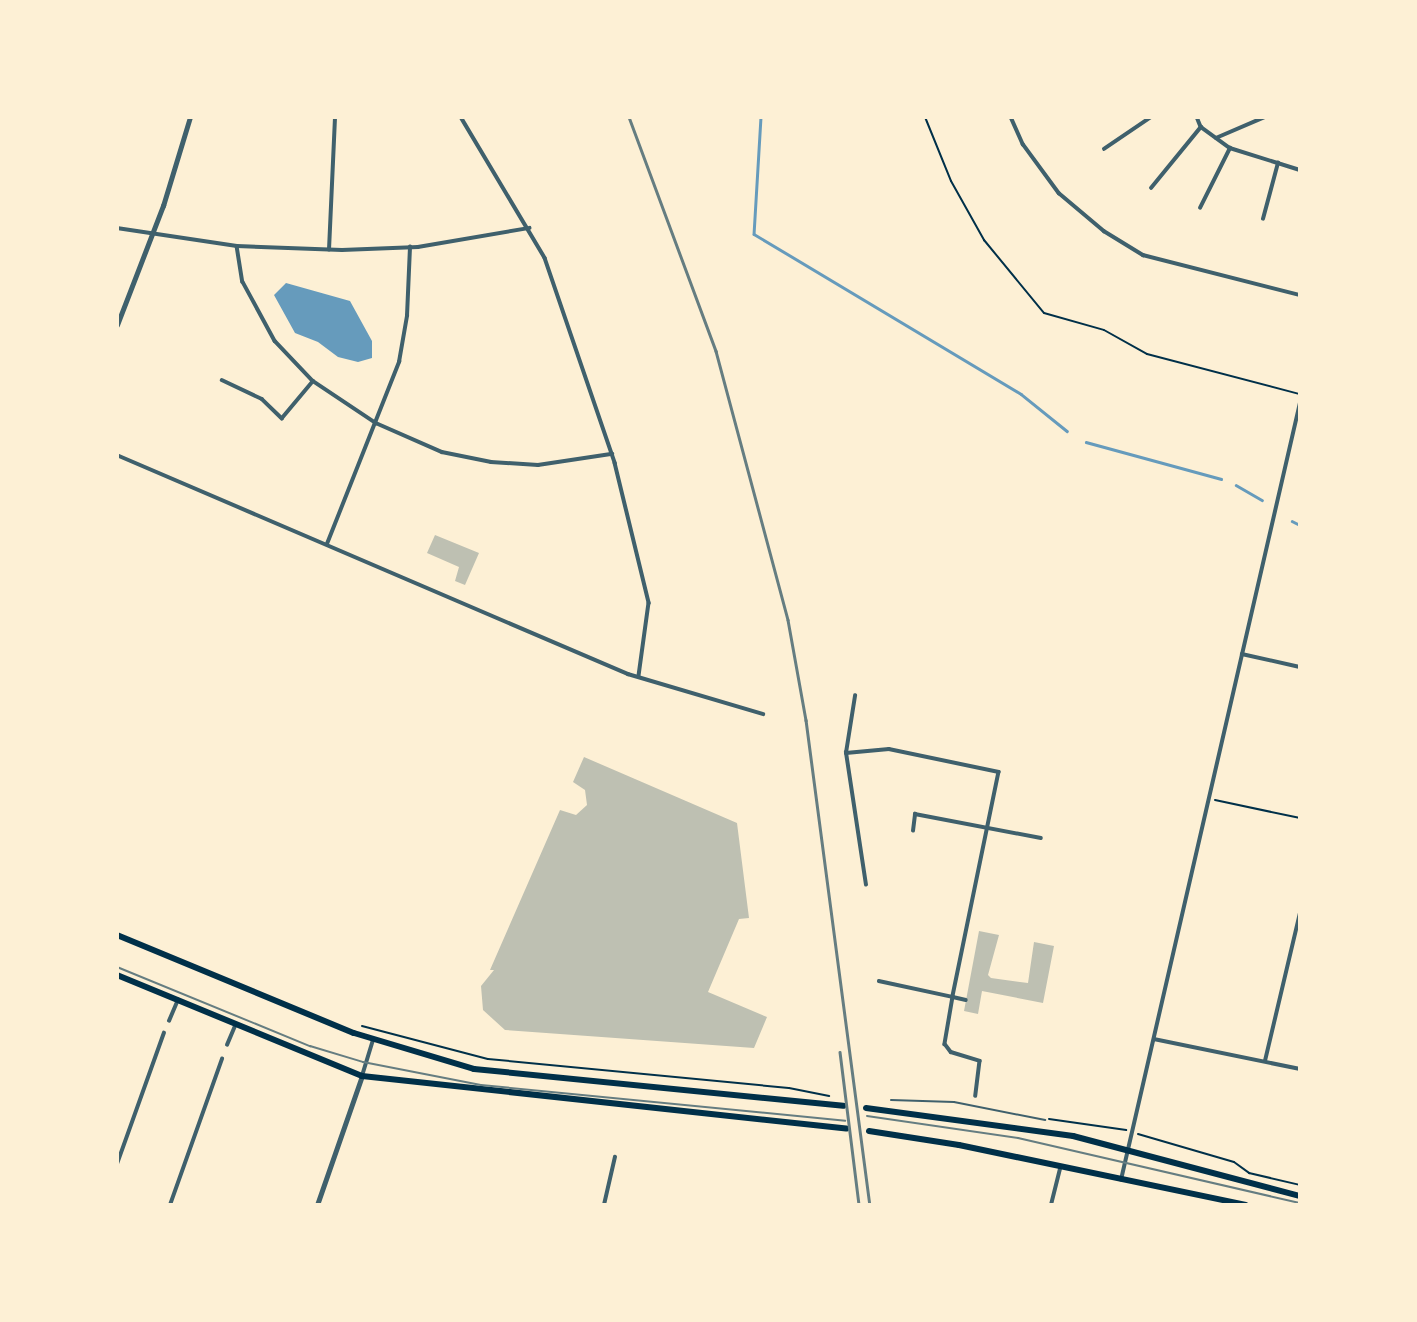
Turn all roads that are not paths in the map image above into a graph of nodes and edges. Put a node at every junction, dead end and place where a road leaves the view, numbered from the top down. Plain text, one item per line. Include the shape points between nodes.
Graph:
1 (190, 117) edge
2 (335, 117) edge
3 (461, 117) edge
4 (1011, 117) edge
5 (1151, 117) edge
6 (1196, 117) edge
7 (1265, 117) edge
8 (1201, 127) junction
9 (1216, 138) junction
10 (1230, 148) junction
11 (1104, 149) dead end
12 (1278, 163) junction
13 (1300, 170) edge
14 (1151, 188) dead end
15 (1200, 208) dead end
16 (1263, 219) dead end
17 (117, 228) edge
18 (529, 229) junction
19 (152, 235) junction
20 (237, 246) junction
21 (410, 247) junction
22 (329, 250) junction
23 (1300, 295) edge
24 (117, 325) edge
25 (222, 380) dead end
26 (313, 381) junction
27 (1300, 403) edge
28 (376, 423) junction
29 (612, 454) junction
30 (117, 455) edge
31 (327, 544) junction
32 (1242, 654) junction
33 (1300, 667) edge
34 (639, 676) junction
35 (855, 696) dead end
36 (763, 714) dead end
37 (846, 753) junction
38 (987, 829) junction
39 (913, 831) dead end
40 (1041, 838) dead end
41 (866, 886) dead end
42 (1300, 913) edge
43 (117, 935) edge
44 (117, 975) edge
45 (879, 981) dead end
46 (953, 997) junction
47 (178, 1000) junction
48 (966, 1000) dead end
49 (169, 1021) dead end
50 (235, 1026) junction
51 (164, 1034) dead end
52 (1154, 1039) junction
53 (373, 1040) junction
54 (227, 1045) dead end
55 (222, 1059) dead end
56 (1265, 1061) junction
57 (1300, 1069) edge
58 (362, 1076) junction
59 (976, 1096) dead end
60 (891, 1100) dead end
61 (843, 1106) dead end
62 (866, 1108) dead end
63 (1045, 1119) dead end
64 (846, 1129) dead end
65 (869, 1131) dead end
66 (1128, 1150) junction
67 (615, 1157) dead end
68 (117, 1164) edge
69 (1060, 1168) junction
70 (1120, 1182) junction
71 (1210, 1196) junction
72 (1300, 1196) edge
73 (170, 1205) edge
74 (317, 1205) edge
75 (604, 1205) edge
76 (1051, 1205) edge
77 (1208, 1205) edge
78 (1245, 1205) edge

1 - 19 street
2 - 22 street
3 - 18 street
4 - 23 street via 1023,144 1059,193 1104,231 1143,255
5 - 11 street
6 - 8 street
7 - 9 street
8 - 9 street
8 - 14 street
9 - 10 street
10 - 12 street
10 - 15 street
12 - 13 street
12 - 16 street
17 - 19 street
18 - 21 street
18 - 29 street via 545,258
19 - 20 street
19 - 24 street
20 - 22 street
20 - 26 street via 240,273 258,316 288,357
21 - 22 street
21 - 28 street via 404,340
25 - 26 street via 262,399 282,418
26 - 28 street
27 - 32 street
28 - 29 street via 442,452 491,462 538,465
28 - 31 street
29 - 34 street via 648,592 649,629
30 - 31 street
31 - 34 street
32 - 33 street
32 - 52 street
34 - 36 street
35 - 37 street
37 - 38 street via 889,749 999,772
37 - 41 street
38 - 39 street via 915,814
38 - 40 street
38 - 46 street
42 - 56 street
43 - 53 main road
44 - 47 main road
45 - 46 street
46 - 48 street
46 - 59 street via 944,1044 951,1052 980,1061
47 - 49 street
47 - 50 main road
50 - 54 street
50 - 58 main road
51 - 68 street
52 - 56 street
52 - 66 street
53 - 58 street
53 - 61 main road via 488,1071
55 - 73 street
56 - 57 street
58 - 64 main road
58 - 74 street
60 - 63 lane via 954,1102
62 - 66 main road via 1073,1136
65 - 69 main road
66 - 70 street
66 - 72 main road
67 - 75 street
69 - 70 main road
69 - 76 street
70 - 71 main road
71 - 77 street
71 - 78 main road

